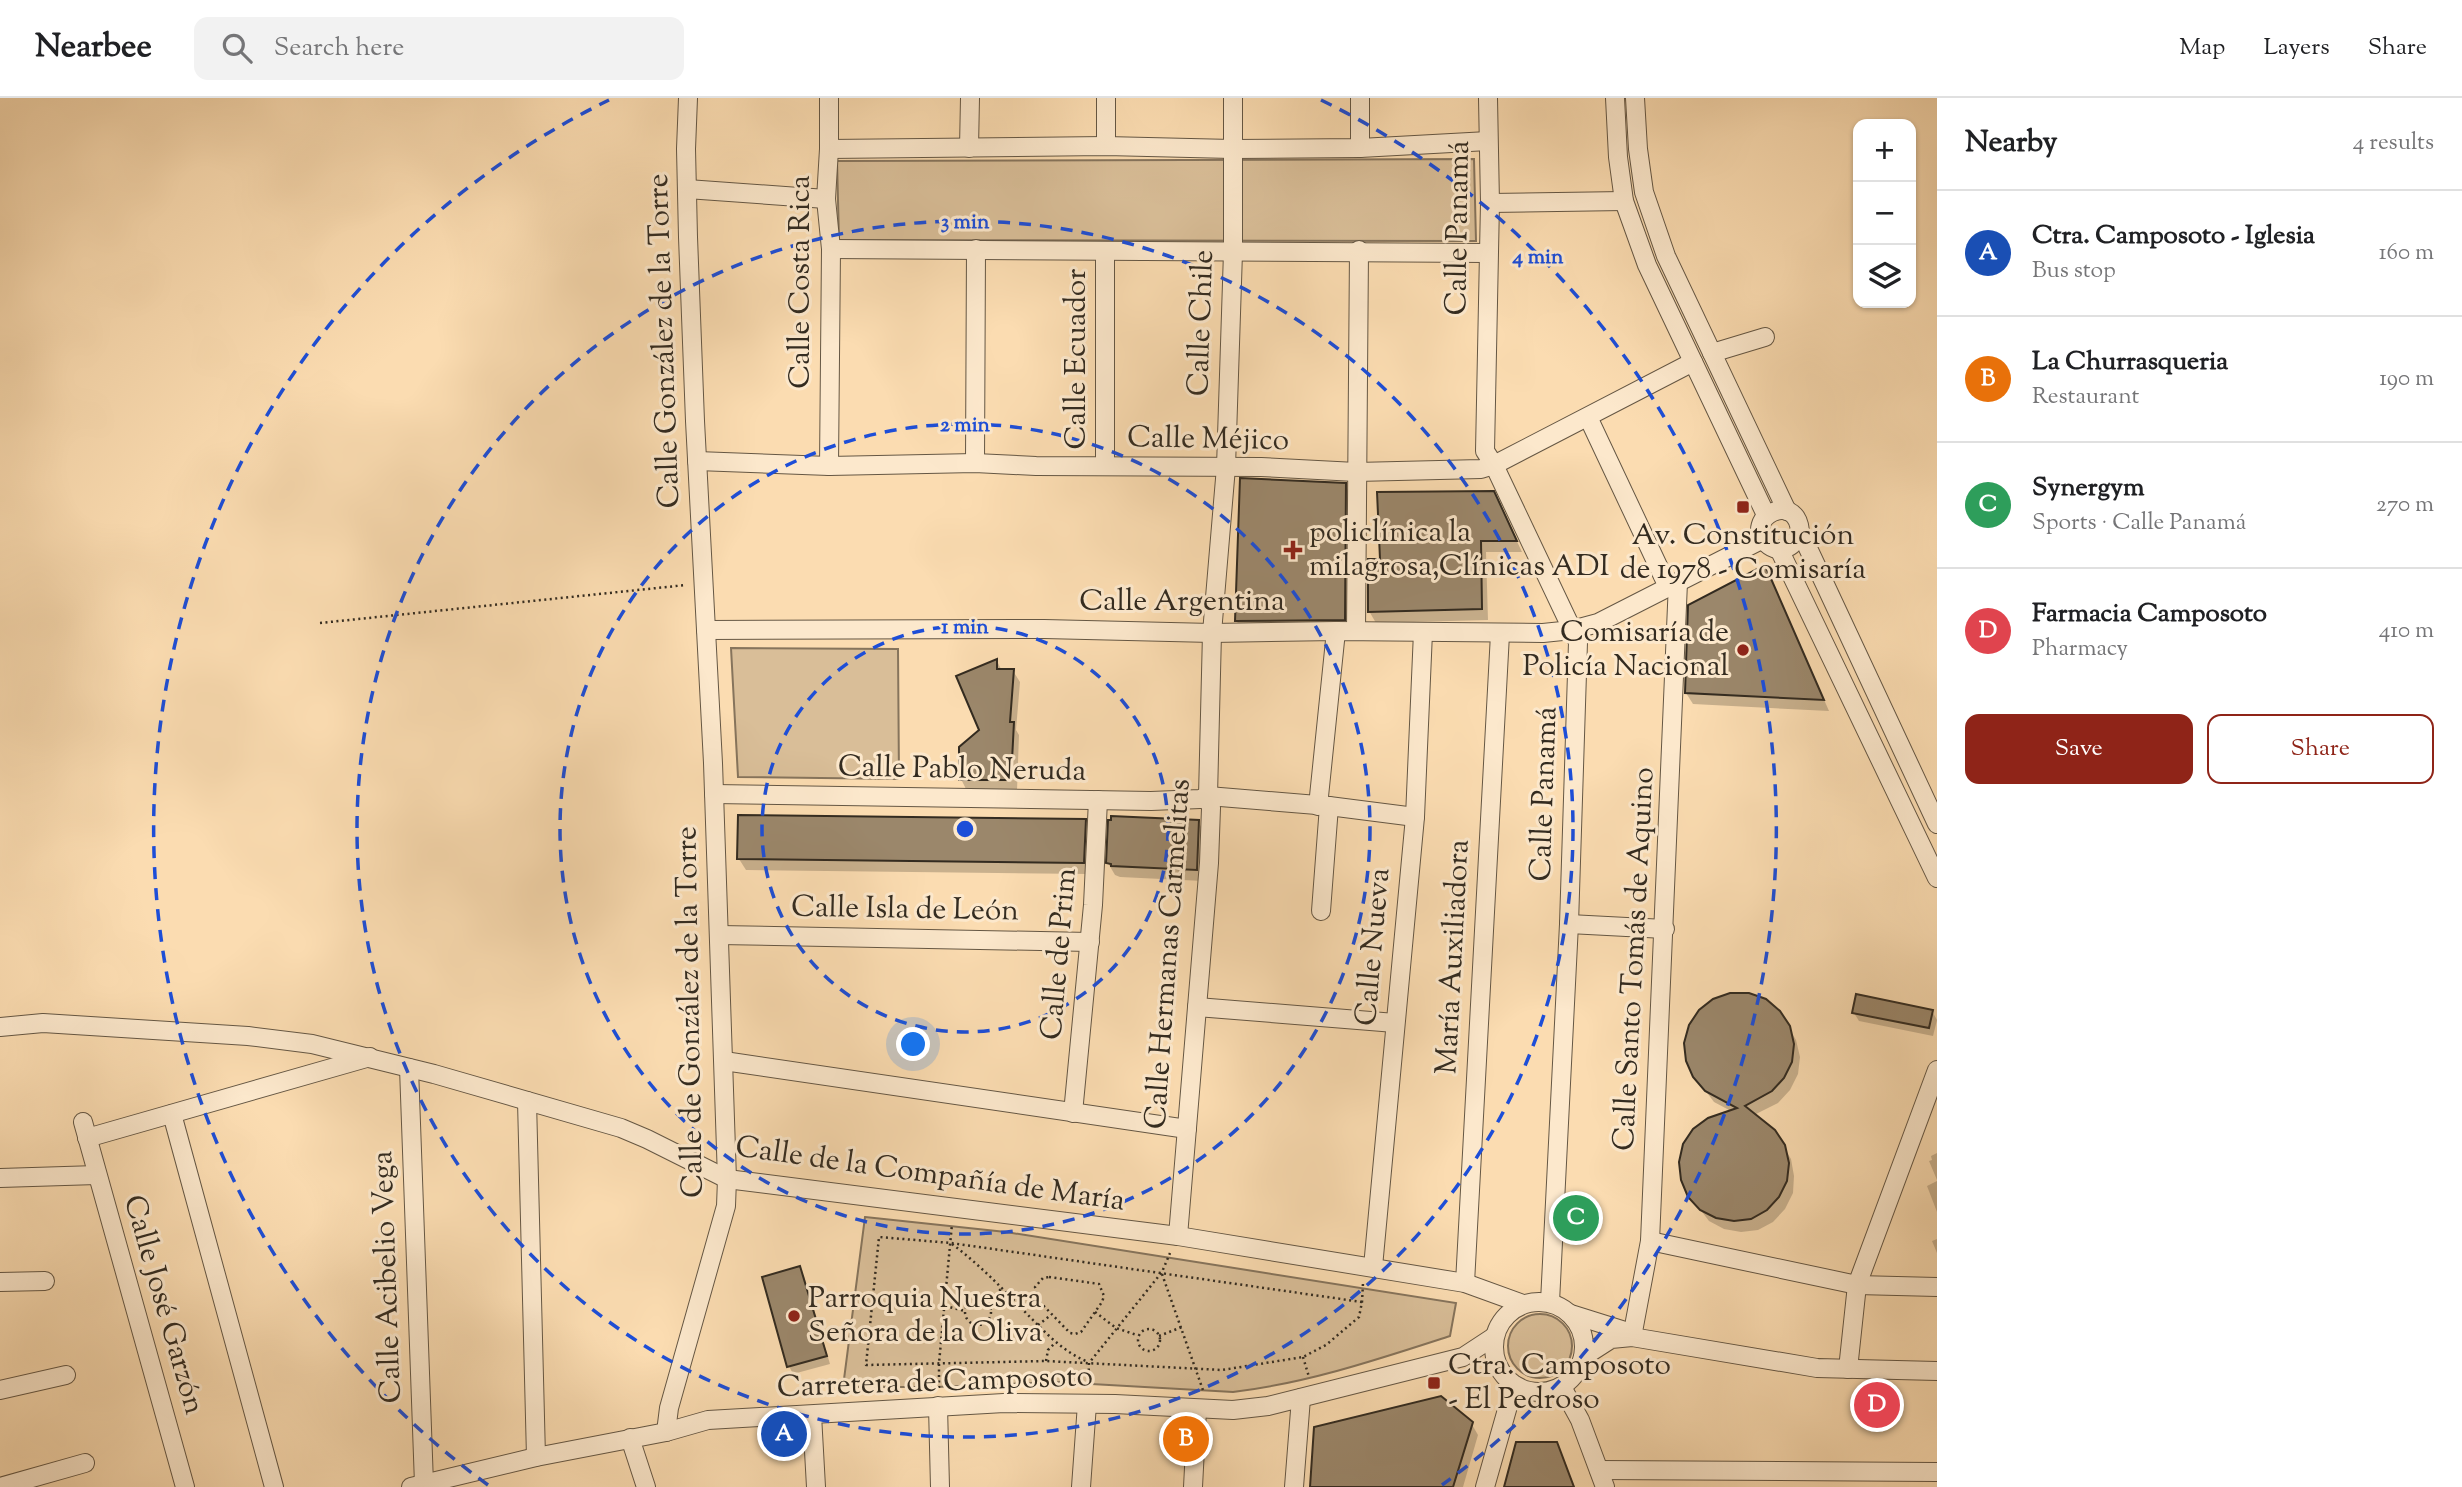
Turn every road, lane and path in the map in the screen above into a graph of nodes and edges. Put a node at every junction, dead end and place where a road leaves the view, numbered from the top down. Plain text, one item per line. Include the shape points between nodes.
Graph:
1 (688, 98) edge
2 (829, 98) edge
3 (970, 98) edge
4 (1106, 98) edge
5 (1233, 98) edge
6 (1360, 98) edge
7 (1488, 98) edge
8 (1615, 98) edge
9 (1635, 98) edge
10 (1488, 141) junction
11 (1106, 146) junction
12 (969, 148) junction
13 (1360, 148) junction
14 (829, 149) junction
15 (1232, 149) junction
16 (687, 189) junction
17 (826, 199) junction
18 (1624, 201) junction
19 (1490, 203) junction
20 (831, 249) junction
21 (976, 249) junction
22 (1359, 250) junction
23 (1105, 251) junction
24 (1233, 252) junction
25 (1488, 253) junction
26 (1765, 337) dead end
27 (1712, 353) junction
28 (1693, 362) junction
29 (1588, 417) junction
30 (697, 461) junction
31 (975, 463) junction
32 (830, 466) junction
33 (1105, 466) junction
34 (1494, 466) junction
35 (1226, 467) junction
36 (1356, 472) junction
37 (1787, 511) junction
38 (1766, 515) junction
39 (1800, 531) junction
40 (1763, 539) junction
41 (1779, 549) junction
42 (704, 583) junction
43 (1673, 585) junction
44 (320, 623) dead end
45 (1572, 629) junction
46 (706, 630) junction
47 (1336, 631) junction
48 (1356, 631) junction
49 (1423, 632) junction
50 (1212, 633) junction
51 (1500, 634) junction
52 (714, 794) junction
53 (1208, 796) junction
54 (1098, 800) junction
55 (1324, 806) junction
56 (1415, 817) junction
57 (1937, 824) edge
58 (1937, 878) edge
59 (1321, 911) dead end
60 (1569, 924) junction
61 (1665, 929) junction
62 (719, 935) junction
63 (1090, 942) junction
64 (1197, 1007) junction
65 (1395, 1023) junction
66 (0, 1027) edge
67 (302, 1043) junction
68 (371, 1057) junction
69 (724, 1061) junction
70 (409, 1068) junction
71 (1937, 1070) edge
72 (308, 1075) junction
73 (527, 1101) junction
74 (1073, 1113) junction
75 (172, 1114) junction
76 (1187, 1129) junction
77 (97, 1175) junction
78 (0, 1178) edge
79 (727, 1179) junction
80 (953, 1207) junction
81 (1178, 1236) junction
82 (1650, 1241) junction
83 (951, 1243) junction
84 (1368, 1266) junction
85 (1162, 1272) junction
86 (45, 1281) dead end
87 (0, 1282) edge
88 (1465, 1283) junction
89 (1857, 1284) junction
90 (1937, 1287) edge
91 (1002, 1288) junction
92 (1362, 1302) junction
93 (1550, 1302) junction
94 (988, 1303) junction
95 (1523, 1304) junction
96 (946, 1306) junction
97 (965, 1311) junction
98 (1095, 1312) junction
99 (1571, 1314) junction
100 (1051, 1315) junction
101 (1038, 1325) junction
102 (1116, 1328) junction
103 (1182, 1328) junction
104 (1139, 1336) junction
105 (1159, 1336) junction
106 (1494, 1336) junction
107 (1632, 1337) junction
108 (1056, 1342) junction
109 (1303, 1357) junction
110 (1463, 1357) junction
111 (1583, 1357) junction
112 (1046, 1361) junction
113 (939, 1363) junction
114 (1088, 1363) junction
115 (1497, 1365) junction
116 (1196, 1368) junction
117 (1848, 1369) junction
118 (1937, 1371) edge
119 (66, 1375) dead end
120 (1514, 1385) junction
121 (1562, 1387) junction
122 (0, 1390) edge
123 (1308, 1396) junction
124 (1087, 1404) junction
125 (939, 1406) junction
126 (1201, 1410) junction
127 (812, 1415) junction
128 (666, 1432) junction
129 (630, 1438) junction
130 (536, 1457) junction
131 (85, 1463) dead end
132 (1599, 1470) junction
133 (1937, 1472) edge
134 (417, 1485) edge
135 (0, 1486) edge
136 (185, 1487) edge
137 (274, 1487) edge
138 (646, 1487) edge
139 (816, 1487) edge
140 (940, 1487) edge
141 (1081, 1487) edge
142 (1193, 1487) edge
143 (1294, 1487) edge
144 (1485, 1487) edge
145 (1605, 1487) edge

1 - 16 street, Calle González de la Torre
2 - 14 street, Calle Costa Rica
3 - 12 street
4 - 11 street
5 - 15 street, Calle Chile
6 - 13 street
7 - 10 street, Calle Panamá
8 - 18 street
9 - 27 street via 1644,192 1666,256
10 - 13 street
10 - 19 street, Calle Panamá
11 - 12 street
11 - 15 street
12 - 14 street
13 - 15 street
14 - 17 street, Calle Costa Rica
15 - 24 street, Calle Chile
16 - 17 street
16 - 30 street, Calle González de la Torre
17 - 20 street, Calle Costa Rica
18 - 19 street
18 - 28 street via 1647,265
19 - 25 street, Calle Panamá
20 - 21 street
20 - 32 street, Calle Costa Rica
21 - 23 street
21 - 31 street
22 - 24 street
22 - 25 street
22 - 36 street
23 - 24 street
23 - 33 street, Calle Ecuador
24 - 35 street, Calle Chile
25 - 34 street, Calle Panamá via 1485,450
26 - 27 street
27 - 37 street
28 - 29 street, Calle Méjico
28 - 38 street
29 - 34 street, Calle Méjico
29 - 43 street
30 - 32 street, Calle Méjico
30 - 42 street, Calle González de la Torre
31 - 32 street, Calle Méjico
31 - 33 street, Calle Méjico
33 - 35 street, Calle Méjico
34 - 36 street, Calle Méjico
34 - 45 street, Calle Panamá
35 - 36 street, Calle Méjico
35 - 50 street, Calle Chile
36 - 48 street
37 - 38 street
37 - 39 street via 1797,519
38 - 40 street via 1761,526
39 - 41 street via 1791,546
39 - 57 street
40 - 41 street
40 - 43 street, Calle Argentina
41 - 58 street
42 - 44 path
42 - 46 street, Calle de González de la Torre
43 - 45 street, Calle Argentina via 1598,622
43 - 61 street, Calle Santo Tomás de Aquino
45 - 51 street, Calle Argentina
45 - 60 street, Calle Panamá via 1578,642
46 - 50 street, Calle Argentina
46 - 52 street, Calle de González de la Torre
47 - 48 street, Calle Argentina
47 - 50 street, Calle Argentina
47 - 55 street
48 - 49 street, Calle Argentina
49 - 51 street, Calle Argentina
49 - 56 street, Calle Nueva
50 - 53 street, Calle Hermanas Carmelitas
51 - 88 street, María Auxiliadora
52 - 54 street, Calle Pablo Neruda
52 - 62 street, Calle de González de la Torre
53 - 54 street, Calle Pablo Neruda
53 - 55 street, Calle Pablo Neruda
53 - 64 street, Calle Hermanas Carmelitas via 1209,863
54 - 63 street, Calle de Prim
55 - 56 street, Calle Pablo Neruda
55 - 59 street
56 - 65 street, Calle Nueva
60 - 61 street
60 - 93 street, Calle Panamá
61 - 82 street, Calle Santo Tomás de Aquino
62 - 63 street, Calle Isla de León
62 - 69 street, Calle de González de la Torre
63 - 74 street, Calle de Prim
64 - 65 street
64 - 76 street, Calle Hermanas Carmelitas
65 - 84 street, Calle Nueva
66 - 67 street, Calle de la Compañía de María via 43,1023
67 - 68 street, Calle de la Compañía de María
67 - 72 street via 309,1056
68 - 70 street, Calle de la Compañía de María
68 - 72 street
69 - 74 street
69 - 79 street, Calle de González de la Torre
70 - 73 street, Calle de la Compañía de María
70 - 134 street, Calle Acibelio Vega
71 - 89 street
72 - 75 street
73 - 79 street, Calle de la Compañía de María via 634,1133
73 - 130 street
74 - 76 street
75 - 77 street, Calle José Garzón via 85,1130
75 - 137 street
76 - 81 street, Calle Hermanas Carmelitas
77 - 78 street
77 - 136 street, Calle José Garzón
79 - 80 street, Calle de la Compañía de María
79 - 128 street, Calle de González de la Torre via 726,1206
80 - 81 street, Calle de la Compañía de María
80 - 83 path
81 - 84 street, Calle de la Compañía de María
81 - 85 path
82 - 89 street
82 - 107 street, Calle Santo Tomás de Aquino
83 - 85 path
83 - 91 path
83 - 96 path
83 - 113 path via 879,1237 866,1365
84 - 88 street, Calle de la Compañía de María
84 - 92 path
85 - 92 path
85 - 102 path
85 - 103 path
86 - 87 street
88 - 95 street, Calle de la Compañía de María
89 - 90 street
89 - 117 street
91 - 94 path
91 - 101 path
92 - 109 path via 1359,1317 1326,1345
93 - 95 street
93 - 99 street
94 - 97 path via 976,1299
94 - 97 path via 991,1315 983,1324 971,1322
95 - 106 street via 1500,1322
96 - 97 path
96 - 113 path
98 - 100 path via 1075,1334
98 - 100 path via 1104,1296 1099,1284 1049,1277 1038,1282 1035,1293
98 - 102 path
99 - 107 street
99 - 111 street via 1583,1335
100 - 101 path
101 - 108 path
102 - 104 path
102 - 114 path
103 - 105 path
103 - 116 path
104 - 105 path via 1147,1329
104 - 105 path via 1140,1346 1149,1351 1158,1346
106 - 110 street, Carretera de Camposoto
106 - 115 street
107 - 111 street via 1611,1339
107 - 117 street via 1817,1368
108 - 112 path
108 - 114 path
109 - 116 path via 1223,1370
109 - 123 path
110 - 115 street, Carretera de Camposoto
110 - 123 street, Carretera de Camposoto
111 - 121 street
112 - 113 path
112 - 114 path
113 - 125 path
114 - 116 path
114 - 124 path
115 - 120 street
116 - 126 path via 1205,1395
117 - 118 street
119 - 122 street
120 - 121 street via 1538,1393
120 - 144 street
121 - 132 street
123 - 126 street, Carretera de Camposoto via 1268,1406
123 - 143 street
124 - 125 street, Carretera de Camposoto
124 - 126 street, Carretera de Camposoto
124 - 141 street
125 - 127 street, Carretera de Camposoto
125 - 140 street
126 - 142 street
127 - 128 street, Carretera de Camposoto via 708,1420
127 - 139 street
128 - 129 street, Carretera de Camposoto
129 - 130 street, Carretera de Camposoto
129 - 138 street
130 - 134 street, Carretera de Camposoto
131 - 135 street
132 - 133 street
132 - 145 street

